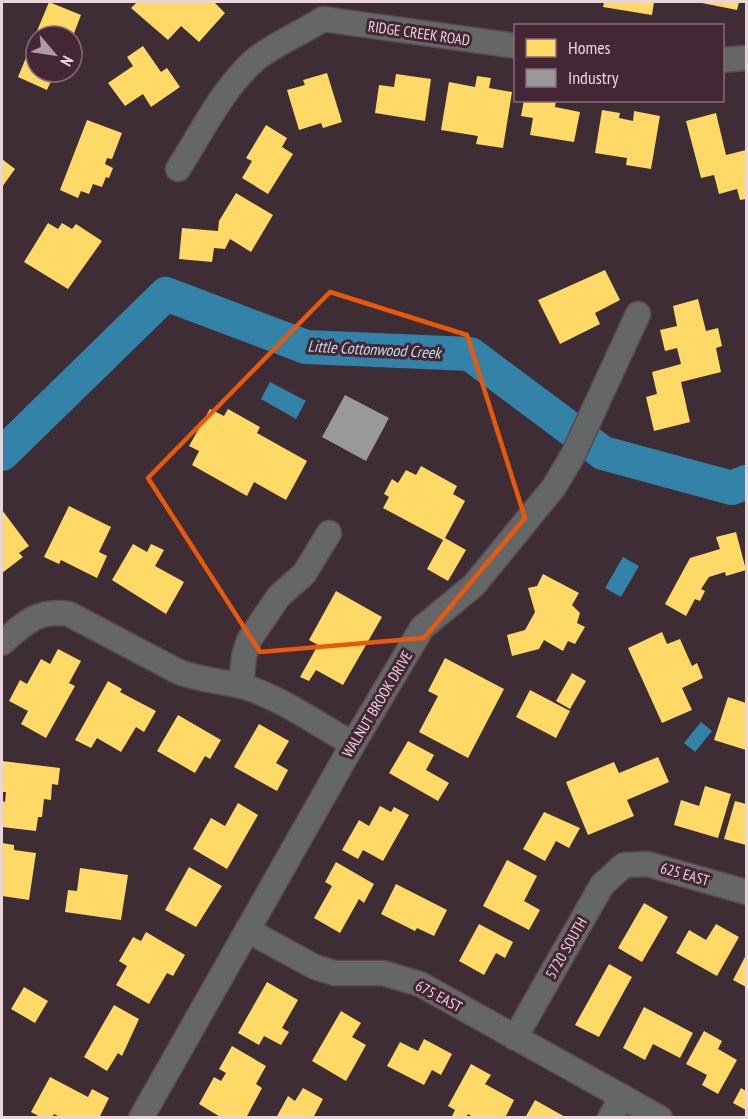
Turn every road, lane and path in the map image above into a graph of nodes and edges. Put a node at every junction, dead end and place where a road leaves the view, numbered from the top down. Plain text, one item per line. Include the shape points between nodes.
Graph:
1 (323, 10) edge
2 (514, 46) edge
3 (747, 58) edge
4 (724, 60) edge
5 (178, 169) dead end
6 (638, 314) dead end
7 (329, 533) dead end
8 (2, 644) edge
9 (241, 686) junction
10 (353, 744) junction
11 (624, 865) joint
12 (747, 891) edge
13 (247, 930) junction
14 (515, 1038) junction
15 (622, 1096) junction
16 (141, 1118) edge
17 (610, 1118) edge
18 (660, 1118) edge

1 - 2 street, RIDGE CREEK ROAD
1 - 5 street via 294,38 276,45 241,74
3 - 4 street
6 - 10 street, WALNUT BROOK DRIVE via 587,427 554,488 474,585 422,628
7 - 9 street via 309,567 279,596 249,640
8 - 9 street via 37,615 69,614 179,672
9 - 10 street via 262,693
10 - 13 street, WALNUT BROOK DRIVE
11 - 12 street, 625 EAST via 647,864
11 - 14 street, 5720 SOUTH via 602,885
13 - 14 street, 675 EAST via 333,973 404,977
13 - 16 street, WALNUT BROOK DRIVE
14 - 15 street, 675 EAST
15 - 17 street
15 - 18 street, 675 EAST

